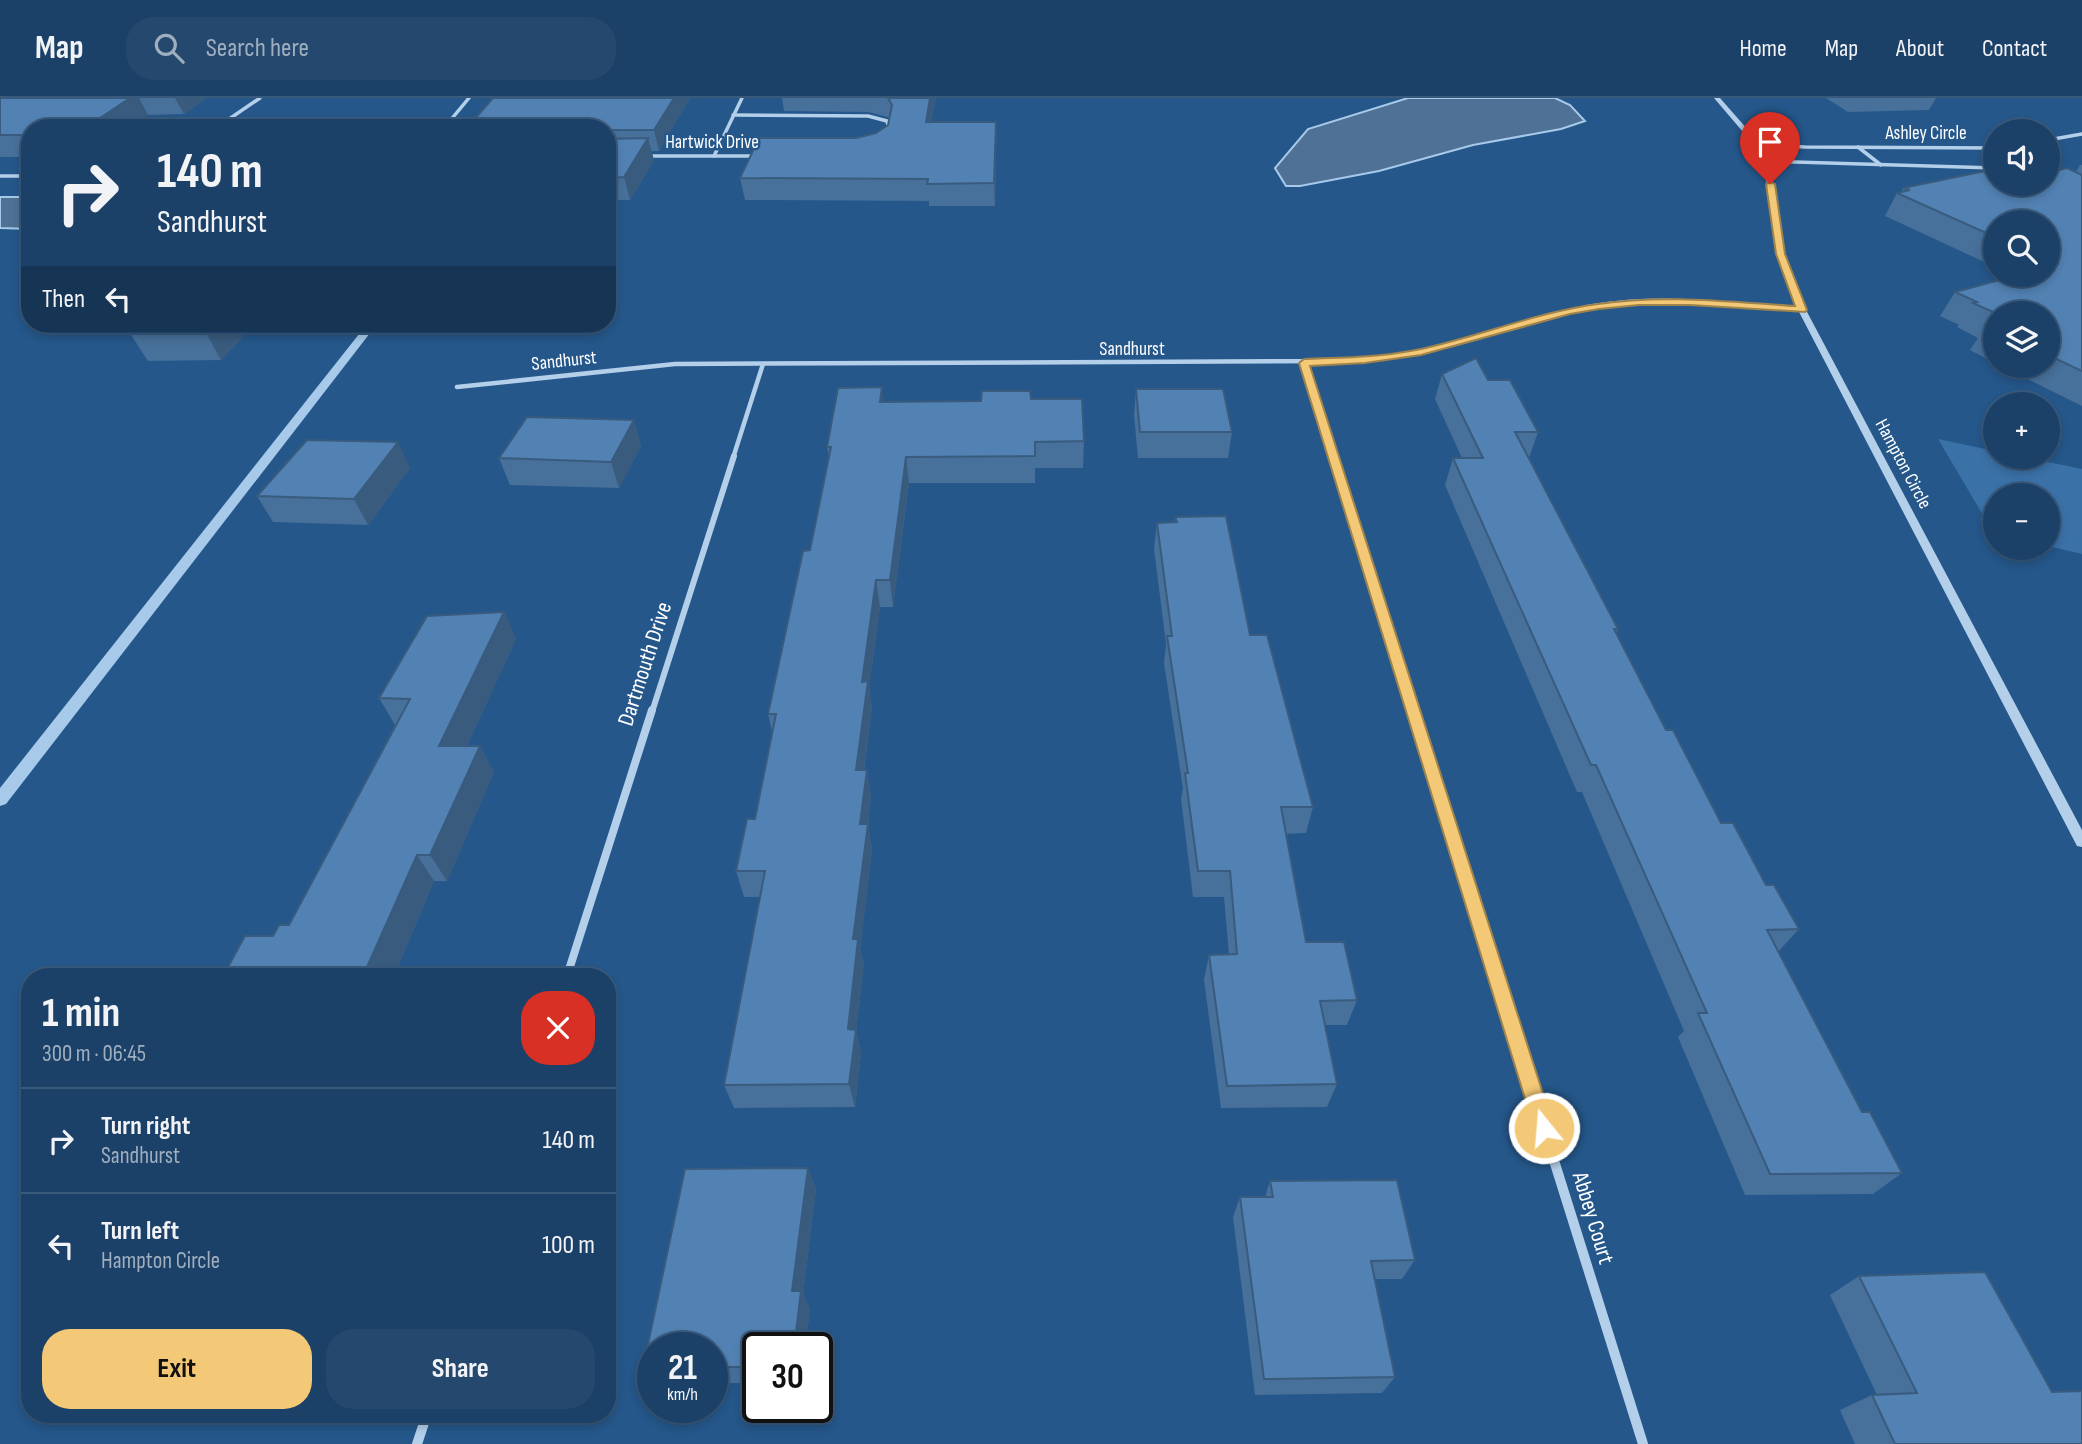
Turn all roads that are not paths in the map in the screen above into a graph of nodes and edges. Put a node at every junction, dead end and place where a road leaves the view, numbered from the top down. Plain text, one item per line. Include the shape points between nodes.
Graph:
1 (260, 98) edge
2 (469, 98) edge
3 (741, 98) edge
4 (1717, 98) edge
5 (733, 115) junction
6 (228, 119) edge
7 (452, 119) edge
8 (890, 134) edge
9 (2082, 134) edge
10 (2060, 138) edge
11 (1755, 144) junction
12 (1857, 147) junction
13 (1983, 148) edge
14 (634, 156) edge
15 (714, 156) junction
16 (757, 156) edge
17 (1763, 161) junction
18 (1881, 165) junction
19 (1983, 167) edge
20 (0, 176) edge
21 (21, 176) edge
22 (1802, 310) junction
23 (1304, 363) junction
24 (763, 364) junction
25 (457, 387) dead end
26 (2082, 842) edge
27 (570, 968) edge
28 (424, 1423) edge
29 (417, 1444) edge
30 (1643, 1444) edge

1 - 6 street
2 - 7 street
3 - 5 street
4 - 11 street, Hampton Circle
5 - 8 street, Hartwick Drive via 868,116 887,121
5 - 15 street
9 - 10 street
11 - 12 street, Ashley Circle
11 - 17 street, Hampton Circle
12 - 13 street, Ashley Circle
12 - 18 street, Ashley Circle
14 - 15 street, Hartwick Drive
15 - 16 street, Hartwick Drive
17 - 18 street, Ashley Circle
17 - 22 street, Hampton Circle via 1781,254
18 - 19 street, Ashley Circle
20 - 21 street
22 - 23 street, Sandhurst via 1690,302 1599,306 1421,352
22 - 26 street, Hampton Circle
23 - 24 street, Sandhurst
23 - 30 street, Abbey Court
24 - 25 street, Sandhurst via 633,367
24 - 27 street, Dartmouth Drive
28 - 29 street

